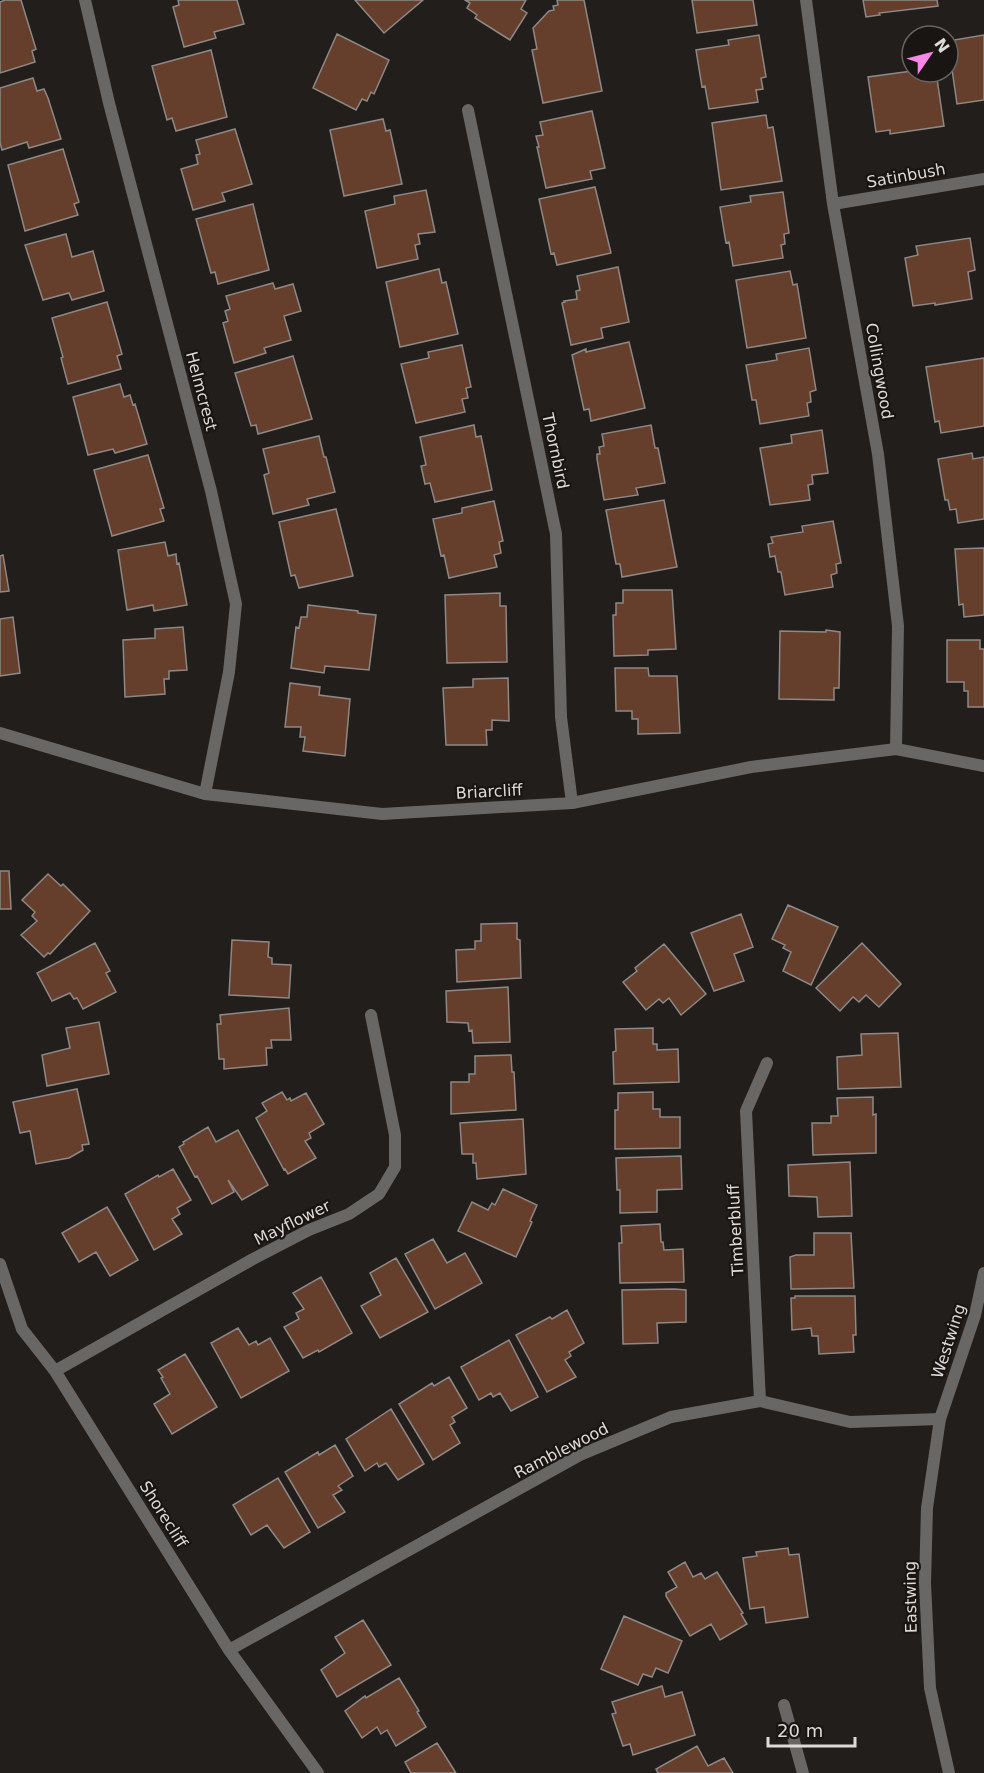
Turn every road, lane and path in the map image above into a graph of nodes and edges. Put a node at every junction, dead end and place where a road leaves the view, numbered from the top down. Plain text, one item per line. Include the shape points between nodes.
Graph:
1 (85, 0) edge
2 (807, 0) edge
3 (468, 110) dead end
4 (984, 178) edge
5 (833, 204) junction
6 (0, 733) edge
7 (896, 749) junction
8 (984, 766) edge
9 (205, 794) junction
10 (572, 803) junction
11 (371, 1015) dead end
12 (767, 1063) dead end
13 (0, 1264) edge
14 (984, 1273) edge
15 (56, 1371) junction
16 (760, 1401) junction
17 (940, 1419) junction
18 (229, 1650) junction
19 (784, 1705) dead end
20 (318, 1773) edge
21 (803, 1773) edge
22 (949, 1773) edge

1 - 9 street, Helmcrest via 211,491 236,604 229,672
2 - 5 street, Collingwood
3 - 10 street, Thornbird via 556,534 561,717
4 - 5 street, Satinbush
5 - 7 street, Collingwood via 879,454 898,626
6 - 9 street, Briarcliff
7 - 8 street, Briarcliff
7 - 10 street, Briarcliff via 751,767
9 - 10 street, Briarcliff via 382,814
11 - 15 street, Mayflower via 395,1135 395,1167 379,1194 349,1214 254,1259
12 - 16 street, Timberbluff via 746,1111
13 - 15 street, Shorecliff via 22,1329
14 - 17 street, Westwing via 975,1315
15 - 18 street, Shorecliff
16 - 17 street, Ramblewood via 850,1422
16 - 18 street, Ramblewood via 671,1417 580,1455
17 - 22 street, Eastwing via 927,1508 925,1583 930,1688
18 - 20 street, Shorecliff
19 - 21 street

